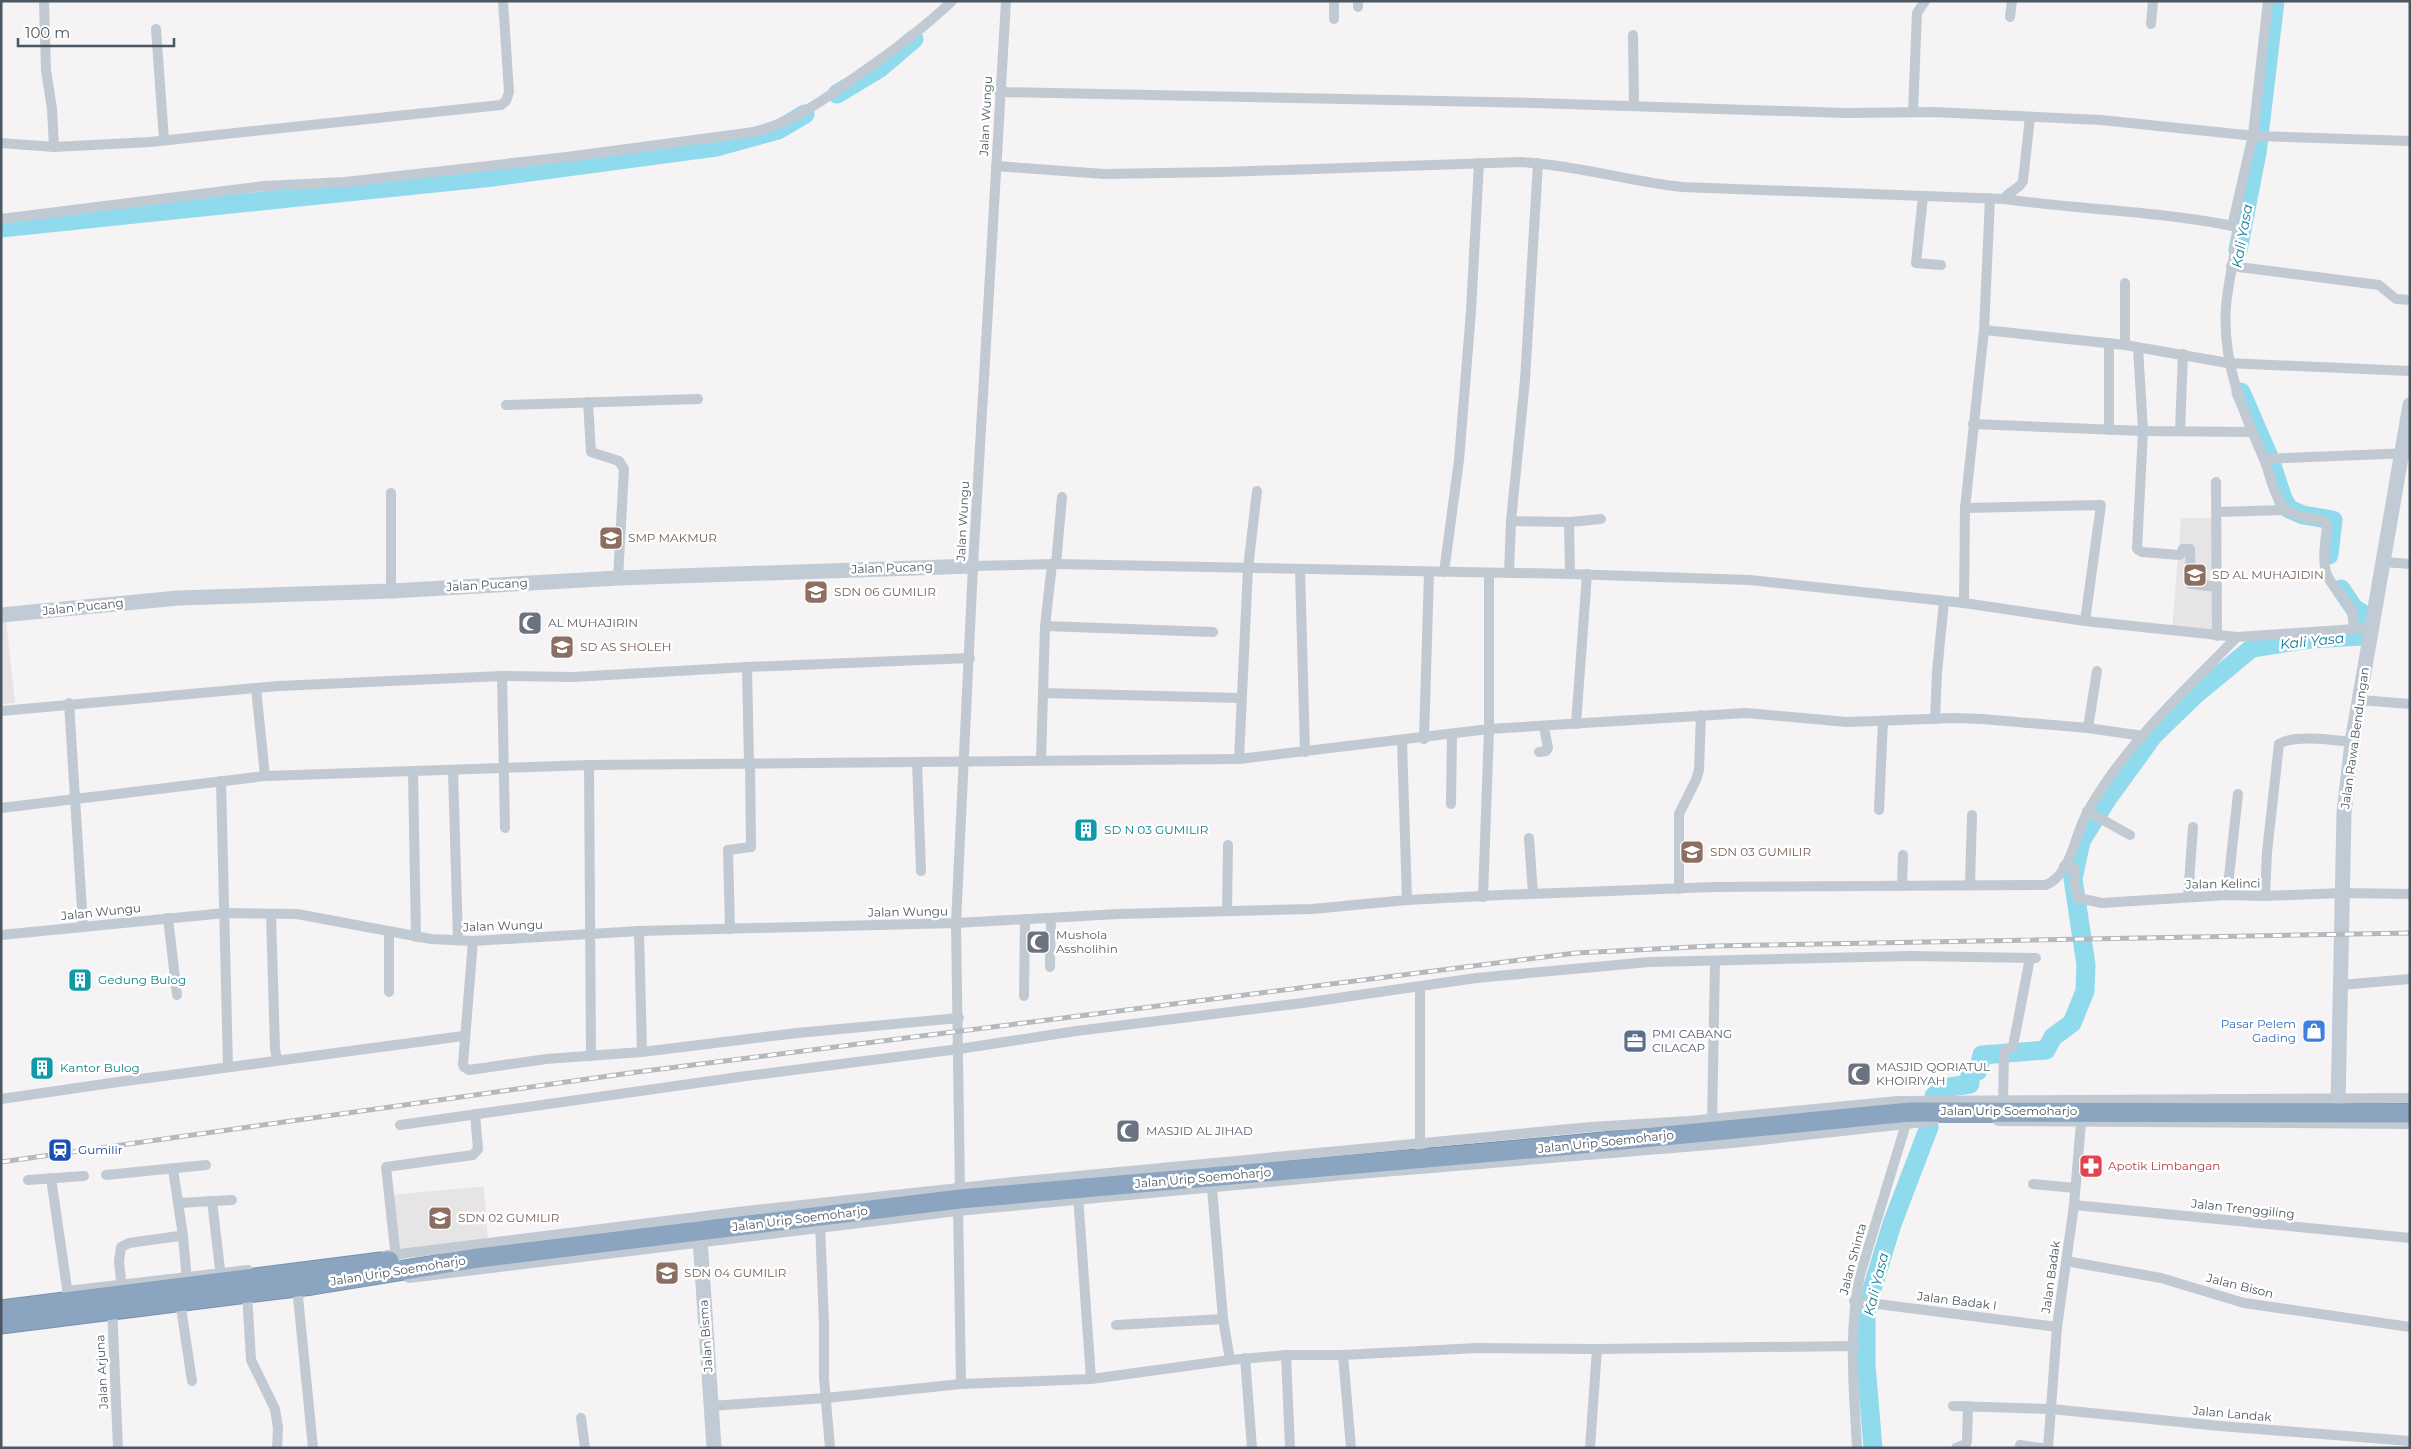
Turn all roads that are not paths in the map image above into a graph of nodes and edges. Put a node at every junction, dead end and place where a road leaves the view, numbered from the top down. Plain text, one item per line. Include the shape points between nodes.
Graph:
1 (44, 1) edge
2 (503, 1) edge
3 (952, 1) edge
4 (1006, 1) edge
5 (1334, 1) edge
6 (1925, 1) edge
7 (2012, 1) edge
8 (2153, 1) edge
9 (2268, 1) edge
10 (2010, 17) dead end
11 (1334, 19) dead end
12 (2151, 24) dead end
13 (156, 29) dead end
14 (1632, 36) dead end
15 (999, 92) junction
16 (1634, 105) junction
17 (1912, 112) junction
18 (2030, 117) junction
19 (2257, 136) junction
20 (164, 140) junction
21 (2410, 141) edge
22 (1, 143) edge
23 (54, 147) junction
24 (1479, 163) junction
25 (1538, 163) junction
26 (996, 166) junction
27 (1923, 197) junction
28 (1990, 198) junction
29 (2004, 199) junction
30 (1, 219) edge
31 (2232, 226) junction
32 (1941, 265) dead end
33 (2235, 267) junction
34 (2125, 283) dead end
35 (2410, 300) edge
36 (1984, 330) junction
37 (2108, 343) junction
38 (2125, 345) junction
39 (2138, 348) junction
40 (2183, 354) junction
41 (2233, 363) junction
42 (2410, 371) edge
43 (698, 399) dead end
44 (588, 402) junction
45 (506, 405) dead end
46 (2410, 405) edge
47 (1973, 424) junction
48 (2109, 430) junction
49 (2143, 431) junction
50 (2180, 431) junction
51 (2252, 432) junction
52 (2406, 453) edge
53 (2269, 459) junction
54 (2216, 482) dead end
55 (1257, 492) dead end
56 (392, 493) dead end
57 (1062, 497) dead end
58 (1965, 508) junction
59 (2286, 510) junction
60 (2216, 512) junction
61 (1601, 519) dead end
62 (1511, 521) junction
63 (1570, 522) junction
64 (2384, 562) junction
65 (1054, 564) junction
66 (2410, 564) edge
67 (974, 566) junction
68 (1248, 568) junction
69 (1300, 569) junction
70 (1429, 572) junction
71 (1444, 572) junction
72 (1489, 573) junction
73 (1510, 573) junction
74 (1570, 574) junction
75 (1587, 574) junction
76 (618, 578) junction
77 (2217, 587) junction
78 (391, 591) junction
79 (1944, 601) junction
80 (1964, 603) junction
81 (1, 615) edge
82 (2085, 621) junction
83 (1045, 626) junction
84 (2360, 629) junction
85 (1213, 632) dead end
86 (2217, 636) junction
87 (2237, 637) junction
88 (970, 658) junction
89 (747, 666) junction
90 (2097, 671) dead end
91 (502, 676) junction
92 (256, 688) junction
93 (1043, 693) junction
94 (1240, 698) junction
95 (2359, 700) junction
96 (69, 703) junction
97 (2410, 704) edge
98 (1, 711) edge
99 (1701, 715) junction
100 (1935, 715) junction
101 (1883, 721) junction
102 (1576, 724) junction
103 (1544, 726) junction
104 (2088, 728) junction
105 (1489, 729) junction
106 (1452, 734) junction
107 (2143, 736) junction
108 (1424, 739) junction
109 (1402, 741) junction
110 (2352, 742) junction
111 (1305, 752) junction
112 (1539, 752) dead end
113 (1238, 759) junction
114 (1040, 760) junction
115 (964, 761) junction
116 (917, 762) junction
117 (749, 763) junction
118 (589, 765) junction
119 (504, 767) junction
120 (453, 771) junction
121 (413, 772) junction
122 (265, 776) junction
123 (221, 781) junction
124 (2238, 794) dead end
125 (73, 799) junction
126 (1451, 804) dead end
127 (1, 808) edge
128 (1879, 810) dead end
129 (2089, 813) junction
130 (1972, 815) dead end
131 (2193, 827) dead end
132 (505, 828) dead end
133 (2130, 835) dead end
134 (1528, 838) dead end
135 (1228, 844) dead end
136 (1903, 855) dead end
137 (2068, 867) junction
138 (921, 871) dead end
139 (1970, 884) junction
140 (1902, 885) junction
141 (1679, 889) junction
142 (2342, 892) junction
143 (1533, 894) junction
144 (2410, 894) edge
145 (2227, 895) junction
146 (1483, 896) junction
147 (2265, 896) junction
148 (2188, 897) junction
149 (1407, 900) junction
150 (1227, 911) junction
151 (225, 913) junction
152 (271, 914) junction
153 (168, 918) junction
154 (1051, 918) junction
155 (1025, 919) junction
156 (956, 923) junction
157 (82, 926) junction
158 (730, 928) junction
159 (640, 931) junction
160 (389, 932) junction
161 (1, 934) edge
162 (589, 934) junction
163 (416, 937) junction
164 (458, 940) junction
165 (473, 942) junction
166 (1715, 961) junction
167 (1050, 967) dead end
168 (2410, 979) edge
169 (2341, 985) junction
170 (1420, 986) junction
171 (389, 992) dead end
172 (177, 995) dead end
173 (1024, 996) dead end
174 (959, 1018) junction
175 (463, 1036) junction
176 (959, 1049) junction
177 (642, 1052) junction
178 (591, 1056) junction
179 (277, 1060) junction
180 (228, 1067) junction
181 (2410, 1098) edge
182 (1, 1099) edge
183 (2338, 1101) junction
184 (2003, 1102) junction
185 (2410, 1105) edge
186 (2410, 1113) edge
187 (475, 1114) junction
188 (1908, 1117) junction
189 (2084, 1117) junction
190 (1712, 1121) junction
191 (2410, 1124) edge
192 (400, 1125) dead end
193 (1681, 1131) junction
194 (1420, 1147) junction
195 (206, 1165) dead end
196 (173, 1169) junction
197 (106, 1175) dead end
198 (84, 1176) dead end
199 (51, 1178) junction
200 (28, 1180) dead end
201 (1213, 1183) junction
202 (2033, 1184) dead end
203 (2075, 1188) junction
204 (1078, 1195) junction
205 (959, 1198) junction
206 (232, 1200) dead end
207 (212, 1201) junction
208 (179, 1203) junction
209 (2074, 1205) junction
210 (820, 1222) junction
211 (699, 1232) junction
212 (183, 1236) junction
213 (2410, 1238) edge
214 (395, 1257) junction
215 (2066, 1261) junction
216 (221, 1277) junction
217 (298, 1289) junction
218 (184, 1292) junction
219 (247, 1295) junction
220 (68, 1296) junction
221 (116, 1299) junction
222 (1864, 1302) junction
223 (1, 1310) edge
224 (1223, 1319) junction
225 (1, 1324) edge
226 (1116, 1325) dead end
227 (2057, 1327) junction
228 (2410, 1327) edge
229 (1854, 1346) junction
230 (1597, 1349) junction
231 (1286, 1355) junction
232 (1343, 1355) junction
233 (1245, 1358) junction
234 (1230, 1360) junction
235 (1091, 1379) junction
236 (192, 1381) dead end
237 (961, 1384) junction
238 (826, 1398) junction
239 (711, 1406) junction
240 (1953, 1406) dead end
241 (1968, 1406) junction
242 (2051, 1409) junction
243 (581, 1418) dead end
244 (2410, 1441) edge
245 (2020, 1445) dead end
246 (118, 1448) edge
247 (277, 1448) edge
248 (313, 1448) edge
249 (584, 1448) edge
250 (714, 1448) edge
251 (830, 1448) edge
252 (1252, 1448) edge
253 (1290, 1448) edge
254 (1351, 1448) edge
255 (1590, 1448) edge
256 (1857, 1448) edge
257 (1956, 1448) edge
258 (2041, 1448) edge
259 (2048, 1448) edge

1 - 23 street via 46,70
2 - 20 street via 509,92 501,104
3 - 30 street via 883,58 822,101 782,124 754,132 576,156 345,182 264,186
4 - 15 street, Jalan Wungu
5 - 11 street
6 - 17 street via 1917,13
7 - 10 street
8 - 12 street
9 - 19 street
13 - 20 street
14 - 16 street
15 - 16 street
15 - 26 street, Jalan Wungu
16 - 17 street via 1846,113
17 - 18 street
18 - 19 street via 2101,120
18 - 29 street via 2023,180 2020,187
19 - 21 street
19 - 31 street
20 - 23 street
22 - 23 street
24 - 25 street
24 - 26 street via 1124,173
24 - 71 street via 1460,450
25 - 27 street via 1682,187
25 - 62 street via 1528,340
26 - 67 street, Jalan Wungu
27 - 28 street
27 - 32 street via 1916,263
28 - 29 street
28 - 36 street
29 - 31 street via 2179,217
31 - 33 street via 2238,228
33 - 35 street via 2379,285 2396,299
33 - 41 street via 2226,308
34 - 38 street
36 - 37 street
36 - 47 street
37 - 38 street
37 - 48 street
38 - 39 street
39 - 40 street
39 - 49 street
40 - 41 street
40 - 50 street
41 - 42 street
41 - 51 street
43 - 44 street
44 - 45 street
44 - 76 street via 591,452 619,461 624,469
46 - 52 street, Jalan Rawa Bendungan
47 - 48 street
47 - 58 street
48 - 49 street
49 - 50 street
49 - 77 street via 2138,549 2180,555 2183,548 2190,549 2191,584
50 - 51 street
51 - 53 street
52 - 53 street
52 - 64 street, Jalan Rawa Bendungan
53 - 59 street via 2275,492
54 - 60 street
55 - 68 street
56 - 78 street
57 - 65 street
58 - 80 street
58 - 82 street via 2101,505
59 - 60 street
59 - 84 street via 2303,518 2322,520 2327,525 2326,574 2353,612
60 - 77 street
61 - 63 street
62 - 63 street
62 - 73 street
63 - 74 street
64 - 66 street
64 - 84 street, Jalan Rawa Bendungan
65 - 67 street
65 - 68 street
65 - 83 street
67 - 76 street, Jalan Pucang
67 - 88 street, Jalan Wungu
68 - 69 street
68 - 94 street
69 - 70 street
69 - 111 street
70 - 71 street
70 - 108 street
71 - 72 street
72 - 73 street
72 - 105 street
73 - 74 street
74 - 75 street
75 - 79 street via 1750,580
75 - 102 street
76 - 78 street, Jalan Pucang
77 - 86 street
78 - 81 street, Jalan Pucang via 178,598
79 - 80 street
79 - 100 street
80 - 82 street
82 - 86 street
83 - 85 street
83 - 93 street
84 - 87 street
84 - 95 street, Jalan Rawa Bendungan
86 - 87 street
87 - 107 street
88 - 89 street
88 - 115 street, Jalan Wungu
89 - 91 street via 573,677
89 - 117 street
90 - 104 street
91 - 92 street
91 - 119 street
92 - 96 street
92 - 122 street
93 - 94 street
93 - 114 street
94 - 113 street
95 - 97 street
95 - 110 street, Jalan Rawa Bendungan
96 - 98 street
96 - 125 street
99 - 101 street via 1755,713 1830,722
99 - 102 street
99 - 141 street via 1698,774 1679,814
100 - 101 street
100 - 104 street
101 - 128 street
102 - 103 street
103 - 105 street
103 - 112 street via 1548,748
104 - 107 street
105 - 106 street
105 - 146 street
106 - 108 street
106 - 126 street
107 - 129 street via 2116,769
108 - 109 street
109 - 111 street
109 - 149 street
110 - 142 street, Jalan Rawa Bendungan via 2344,813
110 - 147 street via 2292,740 2279,745
111 - 113 street
113 - 114 street
114 - 115 street
115 - 116 street
115 - 156 street, Jalan Wungu
116 - 117 street
116 - 138 street
117 - 118 street
117 - 158 street via 751,847 728,850
118 - 119 street
118 - 162 street
119 - 120 street
119 - 132 street
120 - 121 street
120 - 164 street
121 - 122 street
121 - 163 street
122 - 123 street
123 - 125 street
123 - 151 street
124 - 145 street
125 - 127 street
125 - 157 street
129 - 133 street
129 - 137 street
130 - 139 street
131 - 148 street
134 - 143 street
135 - 150 street
136 - 140 street
137 - 139 street via 2046,885
137 - 148 street, Jalan Kelinci via 2077,895 2082,900 2102,903
139 - 140 street
140 - 141 street
141 - 143 street
142 - 144 street, Jalan Kelinci
142 - 147 street, Jalan Kelinci
142 - 169 street, Jalan Rawa Bendungan
143 - 146 street
145 - 147 street, Jalan Kelinci
145 - 148 street, Jalan Kelinci
146 - 149 street
149 - 150 street via 1312,909
150 - 154 street
151 - 152 street, Jalan Wungu
151 - 153 street, Jalan Wungu
151 - 180 street
152 - 160 street, Jalan Wungu via 297,914
152 - 179 street
153 - 157 street, Jalan Wungu
153 - 172 street
154 - 155 street
154 - 167 street
155 - 156 street
155 - 173 street
156 - 158 street, Jalan Wungu
156 - 174 street
157 - 161 street, Jalan Wungu
158 - 159 street, Jalan Wungu
159 - 162 street, Jalan Wungu
159 - 177 street
160 - 163 street, Jalan Wungu
160 - 171 street
162 - 165 street, Jalan Wungu
162 - 178 street
163 - 164 street, Jalan Wungu
164 - 165 street, Jalan Wungu
165 - 175 street
166 - 170 street via 1649,962
166 - 184 street via 1911,956 2033,958 2013,1046 2004,1053
166 - 190 street
168 - 169 street
169 - 183 street, Jalan Rawa Bendungan
170 - 176 street
170 - 194 street
174 - 176 street
174 - 177 street
175 - 178 street via 463,1064 469,1070
175 - 179 street
176 - 187 street
176 - 205 street
177 - 178 street
179 - 180 street
180 - 182 street
181 - 183 street
183 - 184 highway, Jalan Urip Soemoharjo via 2287,1107
183 - 185 highway, Jalan Urip Soemoharjo
184 - 190 highway, Jalan Urip Soemoharjo
186 - 189 highway, Jalan Urip Soemoharjo
187 - 192 street
187 - 214 street via 478,1149 473,1155 386,1167
188 - 189 highway, Jalan Urip Soemoharjo
188 - 193 highway, Jalan Urip Soemoharjo
188 - 201 street via 1734,1143
188 - 222 street, Jalan Shinta via 1860,1275
189 - 191 street
189 - 203 street, Jalan Badak
190 - 193 highway, Jalan Urip Soemoharjo
190 - 194 street via 1591,1127
193 - 194 highway, Jalan Urip Soemoharjo
193 - 201 highway, Jalan Urip Soemoharjo
194 - 205 highway, Jalan Urip Soemoharjo
195 - 196 street
196 - 197 street
196 - 208 street
198 - 199 street
199 - 200 street
199 - 220 street
201 - 204 highway, Jalan Urip Soemoharjo
201 - 224 street
202 - 203 street
203 - 209 street, Jalan Badak
204 - 205 highway, Jalan Urip Soemoharjo
204 - 235 street
205 - 210 highway, Jalan Urip Soemoharjo
205 - 211 highway, Jalan Urip Soemoharjo
205 - 214 street via 746,1212
205 - 237 street
206 - 207 street
207 - 208 street
207 - 216 street
208 - 212 street
209 - 213 street, Jalan Trenggiling
209 - 215 street, Jalan Badak
210 - 211 highway, Jalan Urip Soemoharjo
210 - 238 street
211 - 214 highway, Jalan Urip Soemoharjo
211 - 217 highway, Jalan Urip Soemoharjo via 478,1258
211 - 239 street, Jalan Bisma
212 - 218 street
212 - 221 street, Jalan Arjuna via 129,1243 121,1247
214 - 216 highway, Jalan Urip Soemoharjo
215 - 227 street, Jalan Badak
215 - 228 street, Jalan Bison via 2161,1278 2244,1303
216 - 218 highway, Jalan Urip Soemoharjo
217 - 219 highway, Jalan Urip Soemoharjo
217 - 248 street
218 - 219 highway, Jalan Urip Soemoharjo
218 - 221 highway, Jalan Urip Soemoharjo
218 - 221 street
218 - 236 street
219 - 247 street via 251,1360 275,1409
220 - 221 highway, Jalan Urip Soemoharjo
220 - 223 highway, Jalan Urip Soemoharjo
221 - 225 highway, Jalan Urip Soemoharjo
221 - 246 street, Jalan Arjuna
222 - 227 street, Jalan Badak I
222 - 229 street, Jalan Shinta
224 - 226 street
224 - 234 street
227 - 242 street, Jalan Badak
229 - 230 street
229 - 256 street, Jalan Shinta
230 - 232 street via 1477,1348
230 - 255 street
231 - 232 street
231 - 233 street
231 - 253 street
232 - 254 street
233 - 234 street
233 - 252 street
234 - 235 street
235 - 237 street
237 - 238 street
238 - 239 street
238 - 251 street
239 - 250 street, Jalan Bisma
240 - 241 street, Jalan Landak
241 - 242 street, Jalan Landak
241 - 257 street via 1966,1443
242 - 244 street, Jalan Landak
242 - 259 street, Jalan Badak
243 - 249 street
245 - 258 street

